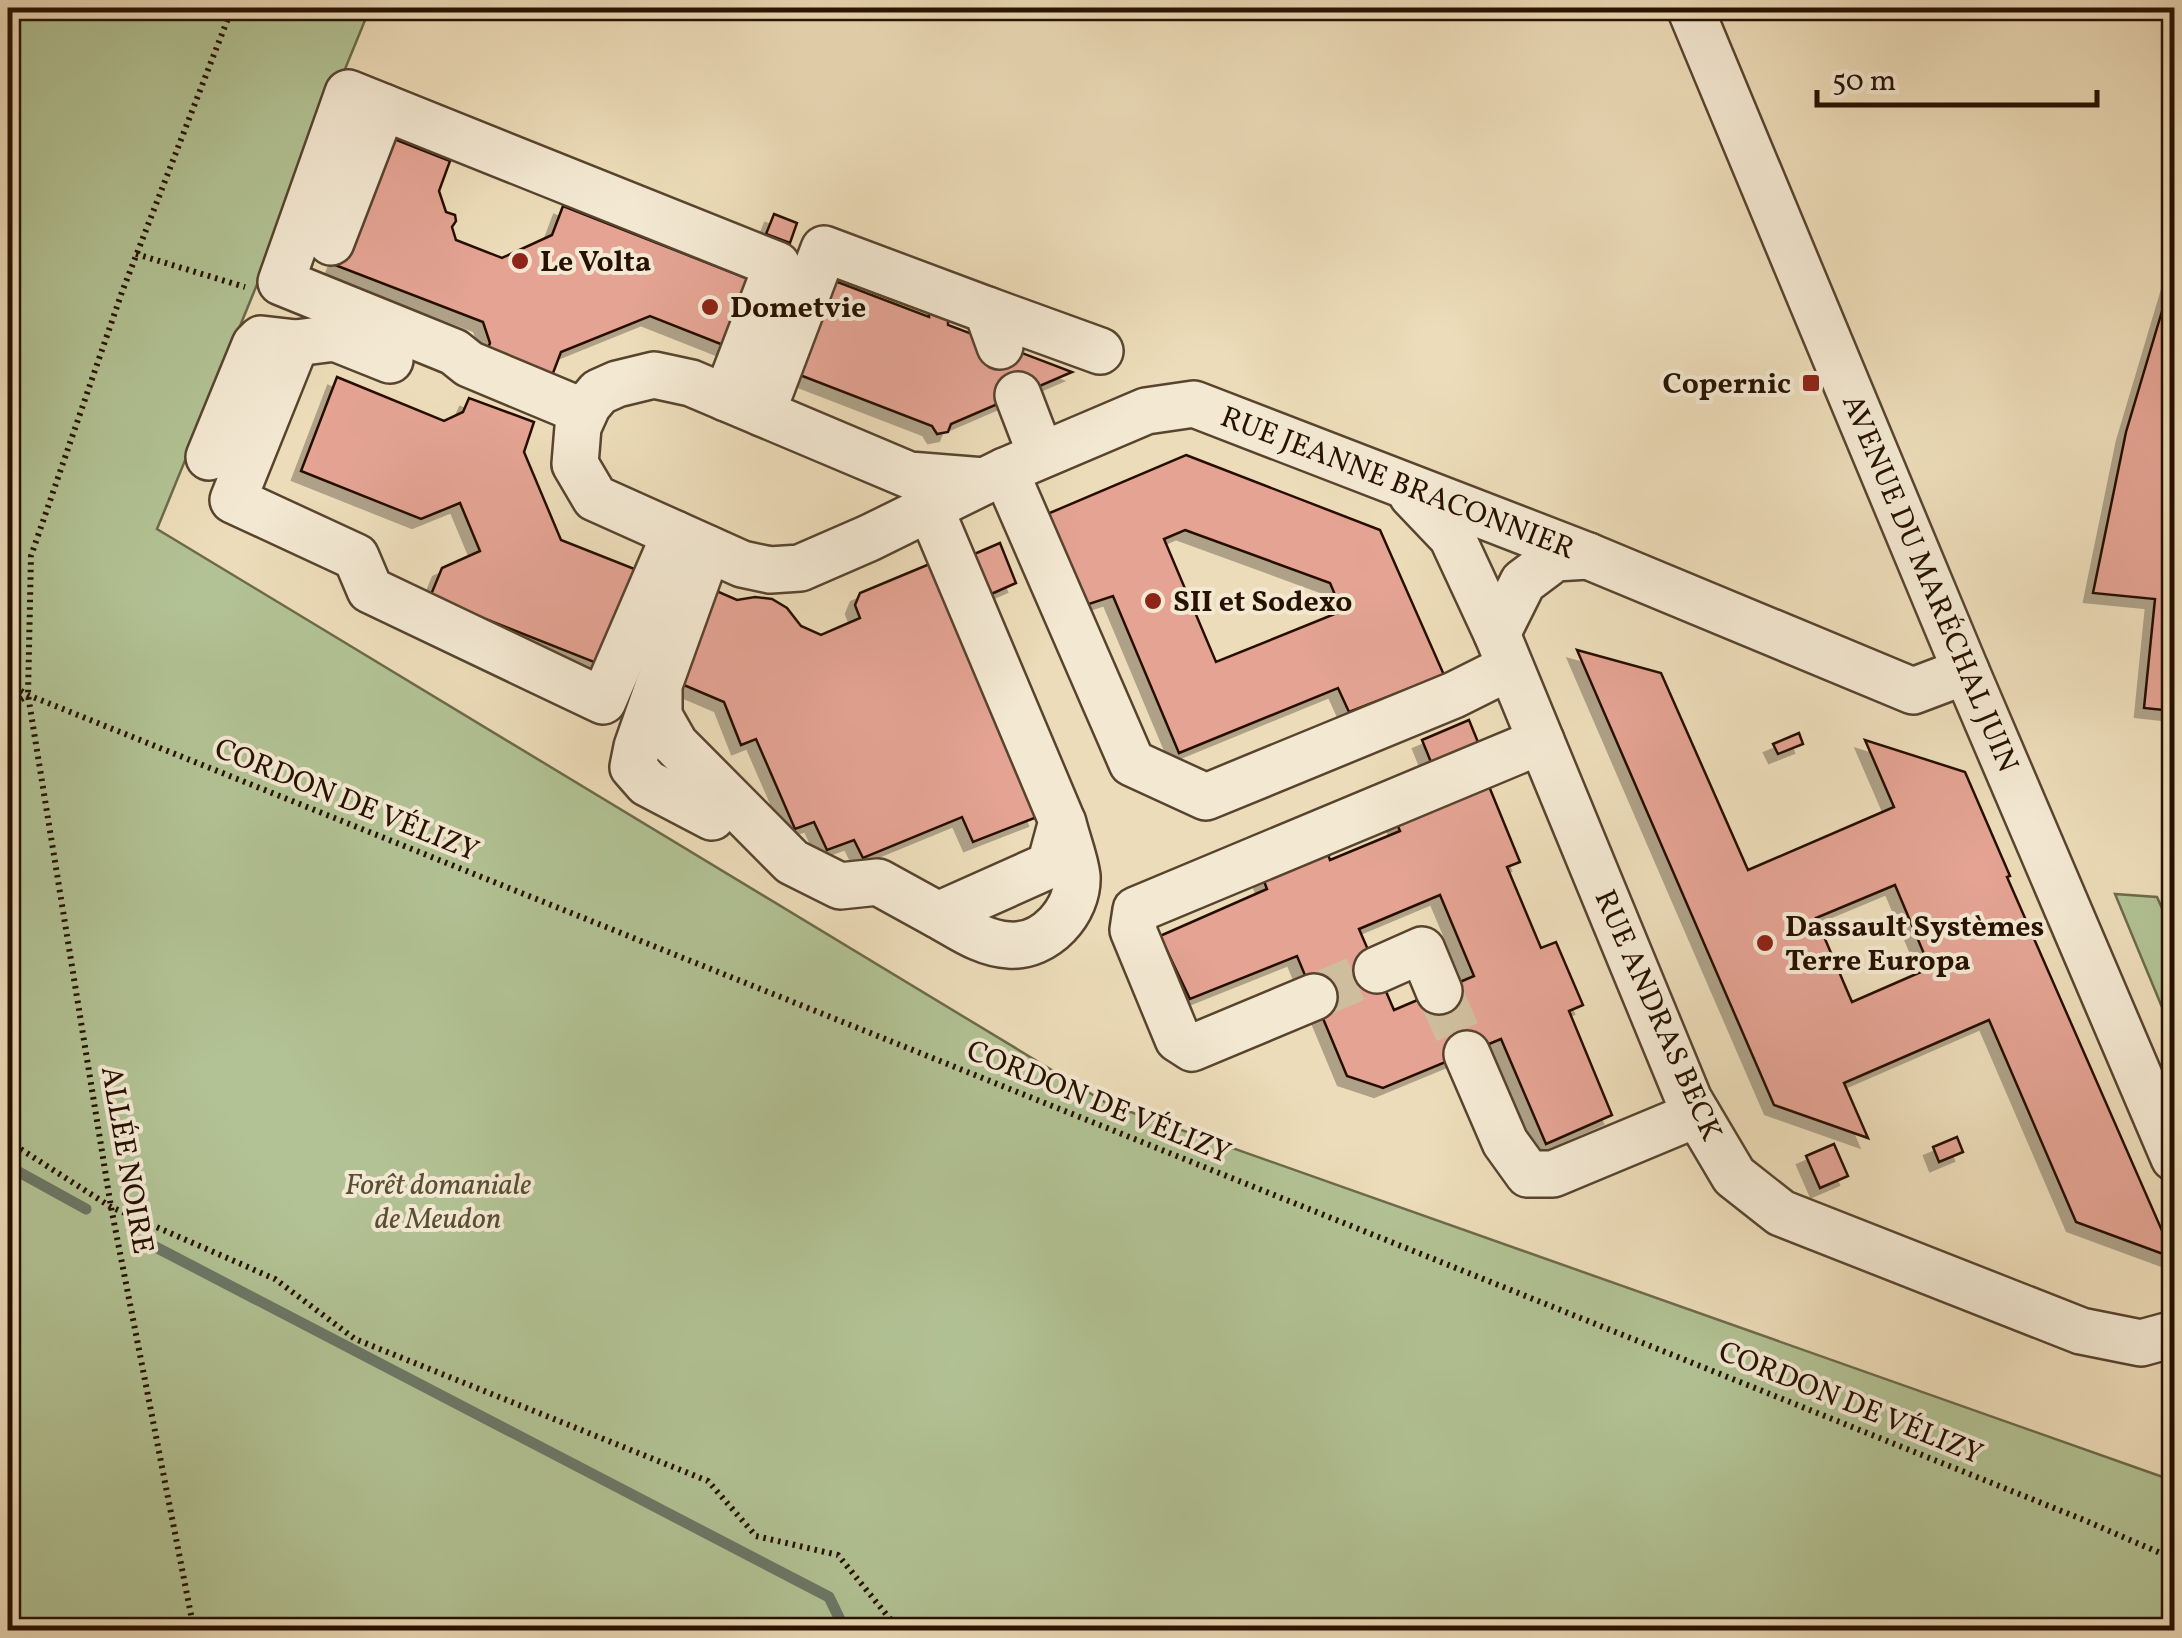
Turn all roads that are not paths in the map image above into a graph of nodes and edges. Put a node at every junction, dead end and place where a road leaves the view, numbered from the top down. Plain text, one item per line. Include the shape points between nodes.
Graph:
1 (1690, 8) edge
2 (383, 107) junction
3 (349, 144) dead end
4 (330, 242) dead end
5 (294, 288) junction
6 (296, 343) junction
7 (1100, 351) dead end
8 (1018, 395) dead end
9 (744, 406) junction
10 (581, 419) junction
11 (208, 458) dead end
12 (1010, 469) junction
13 (1399, 484) junction
14 (930, 508) junction
15 (692, 541) junction
16 (1588, 556) junction
17 (969, 600) junction
18 (399, 633) dead end
19 (1504, 651) junction
20 (1966, 672) junction
21 (659, 685) junction
22 (603, 701) junction
23 (1042, 705) dead end
24 (1541, 741) junction
25 (712, 816) dead end
26 (1062, 822) junction
27 (938, 915) junction
28 (1377, 970) tunnel mouth
29 (1440, 991) tunnel mouth
30 (1314, 996) tunnel mouth
31 (1467, 1054) tunnel mouth
32 (1697, 1114) junction
33 (2174, 1158) edge
34 (2174, 1334) edge

1 - 20 street, AVENUE DU MARÉCHAL JUIN
2 - 4 street
2 - 5 street via 348,93
2 - 9 street via 777,265
3 - 5 street
5 - 10 street via 454,352
6 - 10 street via 335,338 443,381 462,379
6 - 11 street via 267,338 255,344
6 - 22 street via 233,500 356,557 370,590
7 - 9 street via 994,328 824,249
8 - 12 street
9 - 10 street, RUE JEANNE BRACONNIER via 654,375 599,392
9 - 12 street, RUE JEANNE BRACONNIER via 909,474
10 - 15 street, RUE JEANNE BRACONNIER via 575,464 595,498
12 - 13 street, RUE JEANNE BRACONNIER via 1146,410 1194,404
12 - 14 street, RUE JEANNE BRACONNIER
12 - 19 street via 1132,763 1178,787 1206,797 1454,695
13 - 16 street, RUE JEANNE BRACONNIER
13 - 19 street, RUE ANDRAS BECK via 1452,538
14 - 15 street, RUE JEANNE BRACONNIER via 800,568 742,564
14 - 17 street
15 - 21 street
15 - 22 street
16 - 19 street, RUE JEANNE BRACONNIER via 1556,558 1523,582
16 - 20 street, RUE JEANNE BRACONNIER via 1913,691
17 - 23 street via 1013,636
17 - 26 street
18 - 22 street via 578,709
19 - 24 street, RUE ANDRAS BECK
20 - 33 street, AVENUE DU MARÉCHAL JUIN
21 - 25 street via 634,767 647,782
21 - 27 street via 658,716 674,744 792,862 840,886 878,882
24 - 30 street via 1136,910 1133,930 1178,1038 1192,1048
24 - 32 street, RUE ANDRAS BECK
26 - 27 street via 1050,865
26 - 27 street via 1077,878 1067,916 1042,938 1011,946 976,937
28 - 29 street via 1422,950
31 - 32 street via 1504,1142 1528,1174 1553,1174
32 - 34 street, RUE ANDRAS BECK via 1734,1176 1781,1213 2080,1331 2141,1343

